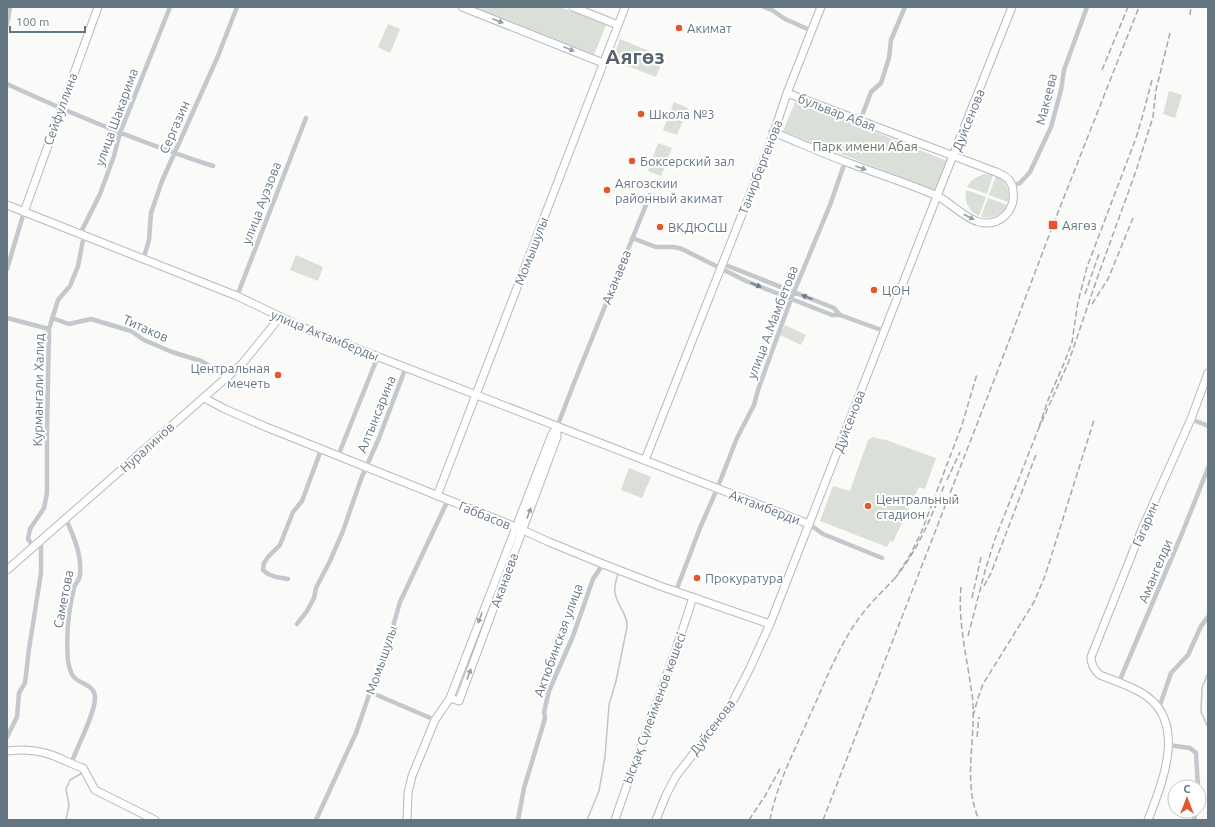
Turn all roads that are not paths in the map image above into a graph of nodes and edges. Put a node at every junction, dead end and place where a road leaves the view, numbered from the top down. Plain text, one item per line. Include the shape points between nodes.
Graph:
1 (10, 7) edge
2 (98, 7) edge
3 (170, 7) edge
4 (236, 7) edge
5 (462, 7) edge
6 (573, 7) edge
7 (625, 7) edge
8 (764, 7) edge
9 (821, 7) edge
10 (905, 7) edge
11 (1012, 7) edge
12 (1087, 7) edge
13 (7, 25) edge
14 (618, 25) junction
15 (812, 31) junction
16 (603, 63) junction
17 (7, 84) edge
18 (787, 93) junction
19 (60, 109) junction
20 (306, 118) dead end
21 (860, 120) junction
22 (773, 132) junction
23 (120, 133) junction
24 (174, 153) junction
25 (954, 156) junction
26 (845, 162) junction
27 (213, 166) dead end
28 (1012, 186) junction
29 (650, 195) dead end
30 (937, 196) junction
31 (7, 205) edge
32 (24, 212) junction
33 (82, 234) junction
34 (632, 238) junction
35 (143, 260) junction
36 (722, 266) junction
37 (7, 269) edge
38 (794, 292) junction
39 (237, 296) junction
40 (791, 299) junction
41 (840, 315) junction
42 (280, 317) junction
43 (7, 318) edge
44 (52, 318) junction
45 (50, 329) junction
46 (884, 332) junction
47 (378, 356) junction
48 (406, 367) junction
49 (1208, 373) edge
50 (225, 378) junction
51 (475, 394) junction
52 (204, 398) junction
53 (1191, 418) junction
54 (1208, 426) edge
55 (558, 427) junction
56 (321, 450) junction
57 (338, 456) junction
58 (645, 460) junction
59 (366, 468) junction
60 (1208, 468) edge
61 (717, 489) junction
62 (437, 496) junction
63 (448, 500) junction
64 (66, 519) junction
65 (809, 524) junction
66 (519, 529) junction
67 (41, 541) junction
68 (34, 547) junction
69 (882, 558) dead end
70 (604, 564) junction
71 (7, 570) edge
72 (288, 580) dead end
73 (676, 591) junction
74 (693, 597) junction
75 (1208, 617) edge
76 (298, 624) dead end
77 (770, 624) junction
78 (1119, 682) junction
79 (370, 692) junction
80 (1159, 708) junction
81 (435, 720) junction
82 (7, 737) edge
83 (1168, 745) junction
84 (7, 751) edge
85 (71, 764) junction
86 (1198, 779) edge
87 (155, 820) edge
88 (316, 820) edge
89 (407, 820) edge
90 (518, 820) edge
91 (615, 820) edge
92 (656, 820) edge
93 (1148, 820) edge

1 - 13 street
2 - 19 main road, Сейфуллина
3 - 23 street, улица Шакарима
4 - 24 street, Сергазин via 218,56
5 -> 16 main road
6 - 14 main road
7 - 14 main road, Момышулы
8 - 15 street
9 - 15 main road, Танирбергенова
10 - 21 street via 891,40 889,58 881,83 871,92
11 - 25 main road, Дуйсенова
12 - 28 street, Макеева via 1064,70 1051,127 1030,172 1020,183
14 - 16 main road, Момышулы
15 - 18 main road, Танирбергенова
16 - 51 main road, Момышулы
17 - 19 street
18 - 21 main road, бульвар Абая
18 - 22 main road, Танирбергенова
19 - 23 street
19 - 32 main road, Сейфуллина
20 - 39 street, улица Ауэзова
21 - 25 main road, бульвар Абая
22 - 26 main road
22 - 36 main road, Танирбергенова
23 - 24 street
23 - 33 street, улица Шакарима via 100,194
24 - 27 street
24 - 35 street, Сергазин via 151,213 149,240
25 - 28 main road via 1002,175
25 - 30 main road, Дуйсенова
26 -> 30 main road
26 - 38 street, улица А.Мамбетова
30 -> 28 main road via 957,208 964,216 978,222 994,222 1008,213 1014,198
29 - 34 street, Аканаева
30 - 46 main road, Дуйсенова
31 - 32 main road, улица Актамберды
32 - 33 main road, улица Актамберды
32 - 37 street
33 - 35 main road, улица Актамберды
33 - 44 street, Курмангали Халид via 78,266 70,286 58,300
34 - 36 street via 656,247 682,249
34 - 55 street, Аканаева
35 - 39 main road, улица Актамберды
36 - 38 street
36 -> 40 street via 746,281
36 - 58 main road, Танирбергенова
38 - 40 street, улица А.Мамбетова
41 -> 38 street via 834,308
39 - 42 main road, улица Актамберды
40 - 41 street via 832,315
40 - 61 street, улица А.Мамбетова via 754,405 737,438
41 - 46 street
42 - 47 main road, улица Актамберды
42 - 50 main road, Нуралинов via 242,364
43 - 45 street
44 - 45 street, Курмангали Халид
44 - 50 street, Титаков via 69,324 91,320 131,331 144,340 172,352 201,361
45 - 68 street, Курмангали Халид via 47,493 44,508 30,529 28,539
46 - 65 main road, Дуйсенова
47 - 48 main road, улица Актамберды
47 - 57 street, Алтынсарина
48 - 51 main road, улица Актамберды
48 - 59 street, Алтынсарина
49 - 53 main road, Гагарин
50 - 52 main road, Нуралинов
51 - 55 main road, улица Актамберды
51 - 62 main road, Момышулы
52 - 56 main road, Габбасов via 244,418
52 - 64 main road, Нуралинов
53 - 54 street
53 - 78 main road, Гагарин via 1142,529 1093,652 1093,667 1100,675
55 - 58 main road, улица Актамберды
55 - 66 main road, Аканаева via 557,437
56 - 57 main road, Габбасов
56 - 72 street via 302,501 293,512 280,545 264,563 263,570 268,574
57 - 59 main road, Габбасов
58 - 61 main road, Актамберди
59 - 62 main road, Габбасов
59 - 76 street, Алтынсарина via 343,531 316,588 314,598
60 - 78 street, Амангелди
61 - 65 main road, Актамберди
61 - 73 street, улица А.Мамбетова
62 - 63 main road, Габбасов
63 - 66 main road, Габбасов
63 - 79 street, Момышулы via 400,602 385,654
64 - 67 main road, Нуралинов
64 - 85 street, Саметова via 80,555 80,575 74,586 69,615 68,663 73,676 93,689 95,699
65 - 69 street, Актамберди via 823,534
65 - 77 main road, Дуйсенова
66 - 70 main road, Габбасов
66 - 81 main road, Аканаева via 450,698
67 - 68 main road, Нуралинов
67 - 82 street via 41,573 25,683 19,693 16,717
68 - 71 main road, Нуралинов
70 - 73 main road, Габбасов
70 - 90 street, Актюбинская улица via 593,579 573,636 549,691 544,722 524,788
73 - 74 main road, Габбасов
74 - 77 main road, Габбасов
74 - 91 main road, Ысқақ Сүлейменов көшесі
75 - 80 street via 1201,626 1188,655 1171,673
77 - 92 main road, Дуйсенова via 730,707 676,776
78 - 80 main road via 1141,692
79 - 81 street
79 - 88 street, Момышулы via 356,733
80 - 83 main road via 1166,720
81 - 89 main road, Аканаева via 412,776 408,792
83 - 86 street via 1190,748 1196,753
83 - 93 main road via 1162,783
84 - 85 main road via 44,752
85 - 87 main road via 83,768 95,790

